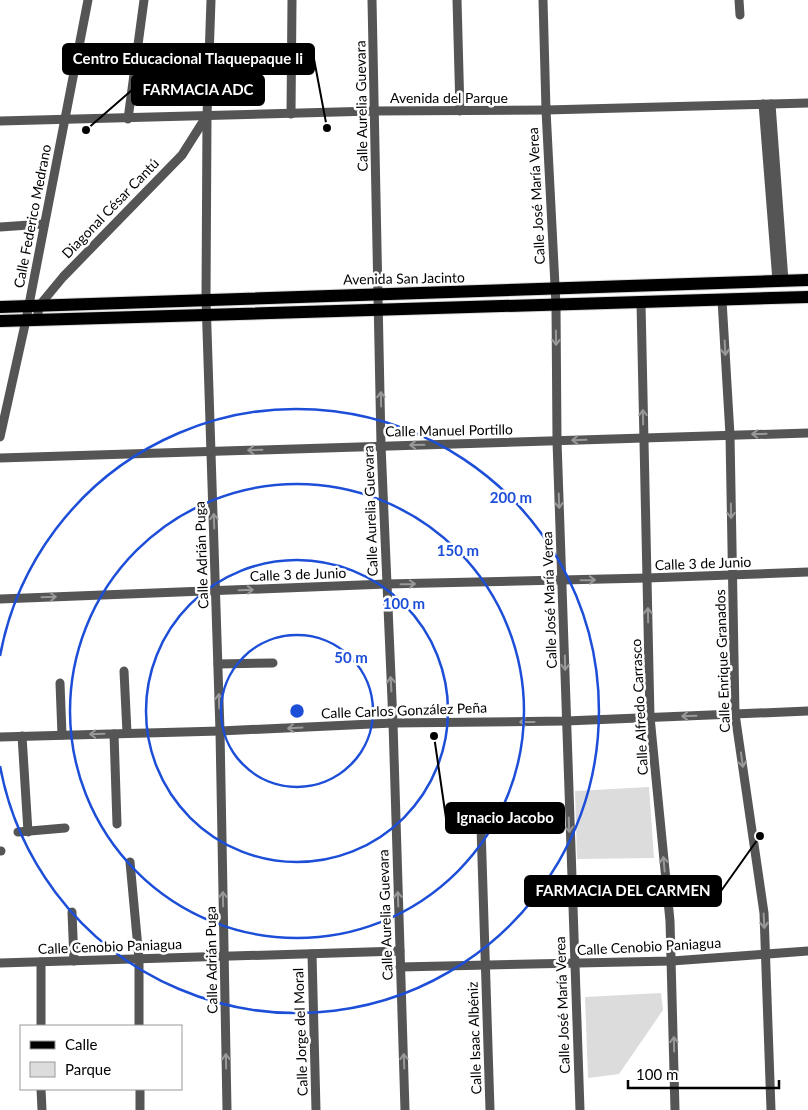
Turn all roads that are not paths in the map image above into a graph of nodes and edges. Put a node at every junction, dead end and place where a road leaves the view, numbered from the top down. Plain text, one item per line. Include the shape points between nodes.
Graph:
1 (88, 0) edge
2 (144, 0) edge
3 (211, 0) edge
4 (292, 0) edge
5 (372, 0) edge
6 (457, 0) edge
7 (543, 0) edge
8 (739, 0) edge
9 (740, 15) dead end
10 (808, 103) edge
11 (767, 104) junction
12 (546, 110) junction
13 (374, 111) junction
14 (460, 111) junction
15 (290, 114) junction
16 (207, 116) junction
17 (128, 118) junction
18 (64, 120) junction
19 (0, 121) edge
20 (44, 224) junction
21 (0, 227) edge
22 (808, 280) edge
23 (781, 281) junction
24 (555, 289) junction
25 (379, 294) junction
26 (808, 296) edge
27 (206, 299) junction
28 (722, 300) junction
29 (641, 302) junction
30 (556, 305) junction
31 (34, 306) junction
32 (0, 307) edge
33 (379, 310) junction
34 (206, 316) junction
35 (32, 320) junction
36 (0, 321) edge
37 (808, 433) edge
38 (730, 435) junction
39 (0, 437) edge
40 (644, 438) junction
41 (557, 441) junction
42 (381, 445) junction
43 (211, 452) junction
44 (0, 458) edge
45 (808, 572) edge
46 (732, 575) junction
47 (647, 578) junction
48 (563, 580) junction
49 (386, 584) junction
50 (216, 591) junction
51 (0, 599) edge
52 (274, 663) dead end
53 (218, 664) junction
54 (124, 671) dead end
55 (60, 683) dead end
56 (808, 711) edge
57 (735, 714) junction
58 (650, 717) junction
59 (566, 721) junction
60 (393, 723) junction
61 (220, 732) junction
62 (127, 733) junction
63 (114, 734) junction
64 (62, 735) junction
65 (22, 736) junction
66 (0, 737) edge
67 (117, 824) dead end
68 (481, 827) dead end
69 (65, 828) dead end
70 (18, 832) dead end
71 (28, 832) junction
72 (130, 862) dead end
73 (72, 912) dead end
74 (808, 950) edge
75 (400, 951) junction
76 (766, 953) junction
77 (312, 954) junction
78 (224, 956) junction
79 (139, 959) junction
80 (74, 961) junction
81 (672, 961) junction
82 (40, 962) junction
83 (0, 963) edge
84 (574, 964) junction
85 (485, 966) junction
86 (400, 967) junction
87 (41, 1025) edge
88 (139, 1025) edge
89 (41, 1090) edge
90 (140, 1090) edge
91 (42, 1110) edge
92 (140, 1110) edge
93 (227, 1110) edge
94 (316, 1110) edge
95 (405, 1110) edge
96 (490, 1110) edge
97 (580, 1110) edge
98 (675, 1110) edge
99 (771, 1110) edge

1 - 18 street, Calle Federico Medrano
2 - 17 street
3 - 16 street, Calle Adrián Puga
4 - 15 street
5 - 13 street, Calle Aurelia Guevara
6 - 14 street
7 - 12 street, Calle José María Verea
8 - 9 street
10 - 11 street, Avenida del Parque
11 - 12 street, Avenida del Parque
11 - 23 street
12 - 14 street, Avenida del Parque
12 - 24 street, Calle José María Verea
13 - 14 street, Avenida del Parque
13 - 15 street, Avenida del Parque
13 - 25 street, Calle Aurelia Guevara
15 - 16 street, Avenida del Parque
16 - 17 street, Avenida del Parque
16 - 27 street, Calle Adrián Puga
16 - 31 street, Diagonal César Cantú via 182,155
17 - 18 street, Avenida del Parque
18 - 19 street, Avenida del Parque
18 - 20 street, Calle Federico Medrano
20 - 21 street
20 - 31 street, Calle Federico Medrano
22 - 23 main road, Avenida San Jacinto
23 - 24 main road, Avenida San Jacinto
24 - 25 main road, Avenida San Jacinto
24 - 30 street, Calle José María Verea
25 - 27 main road, Avenida San Jacinto
25 - 33 street, Calle Aurelia Guevara
26 - 28 main road
27 - 31 main road, Avenida San Jacinto
27 - 34 street, Calle Adrián Puga
28 - 29 main road
28 -> 38 street, Calle Enrique Granados
29 - 30 main road
40 -> 29 street, Calle Alfredo Carrasco
30 - 33 main road
30 -> 41 street, Calle José María Verea
31 - 32 main road, Avenida San Jacinto
31 - 35 street, Calle Federico Medrano
33 - 34 main road
42 -> 33 street, Calle Aurelia Guevara
34 - 35 main road
34 - 43 street, Calle Adrián Puga
35 - 36 main road
35 - 39 street, Calle Federico Medrano
37 -> 38 street, Calle Manuel Portillo
38 - 40 street, Calle Manuel Portillo
38 -> 46 street, Calle Enrique Granados
40 -> 41 street, Calle Manuel Portillo
40 - 47 street, Calle Alfredo Carrasco
41 -> 42 street, Calle Manuel Portillo
41 -> 48 street, Calle José María Verea
42 -> 43 street, Calle Manuel Portillo
42 - 49 street, Calle Aurelia Guevara
43 - 44 street, Calle Manuel Portillo
50 -> 43 street, Calle Adrián Puga
45 - 46 street, Calle 3 de Junio
46 - 47 street, Calle 3 de Junio
46 - 57 street, Calle Enrique Granados
48 -> 47 street, Calle 3 de Junio
58 -> 47 street, Calle Alfredo Carrasco
49 -> 48 street, Calle 3 de Junio
48 -> 59 street, Calle José María Verea
50 -> 49 street, Calle 3 de Junio
60 -> 49 street, Calle Aurelia Guevara
51 -> 50 street, Calle 3 de Junio
50 - 53 street, Calle Adrián Puga
52 - 53 street
61 -> 53 street, Calle Adrián Puga
54 - 62 street
55 - 64 street
56 - 57 street, Calle Carlos González Peña
57 -> 58 street, Calle Carlos González Peña
57 -> 76 street, Calle Enrique Granados via 764,913
58 - 59 street, Calle Carlos González Peña
81 -> 58 street, Calle Alfredo Carrasco
59 -> 60 street, Calle Carlos González Peña
59 -> 84 street, Calle José María Verea
60 -> 61 street, Calle Carlos González Peña
75 -> 60 street, Calle Aurelia Guevara
61 - 62 street, Calle Carlos González Peña
78 -> 61 street, Calle Adrián Puga
62 - 63 street, Calle Carlos González Peña
63 -> 64 street, Calle Carlos González Peña
63 - 67 street
64 - 65 street, Calle Carlos González Peña
65 - 66 street, Calle Carlos González Peña
65 - 71 street
68 - 85 street, Calle Isaac Albéniz
69 - 71 street
70 - 71 street
72 - 79 street
73 - 80 street
74 - 76 street, Calle Cenobio Paniagua
75 - 77 street, Calle Cenobio Paniagua
75 - 86 street, Calle Aurelia Guevara
76 - 81 street, Calle Cenobio Paniagua
76 - 99 street, Calle Enrique Granados
77 - 78 street, Calle Cenobio Paniagua
77 - 94 street, Calle Jorge del Moral
78 - 79 street, Calle Cenobio Paniagua
93 -> 78 street, Calle Adrián Puga
79 - 80 street, Calle Cenobio Paniagua
79 - 88 street
80 - 82 street, Calle Cenobio Paniagua
81 - 84 street, Calle Cenobio Paniagua
98 -> 81 street, Calle Alfredo Carrasco
82 - 83 street, Calle Cenobio Paniagua
82 - 87 street
84 - 85 street, Calle Cenobio Paniagua
84 - 97 street, Calle José María Verea
85 - 86 street, Calle Cenobio Paniagua
85 - 96 street, Calle Isaac Albéniz
95 -> 86 street, Calle Aurelia Guevara
89 - 91 street
90 - 92 street

